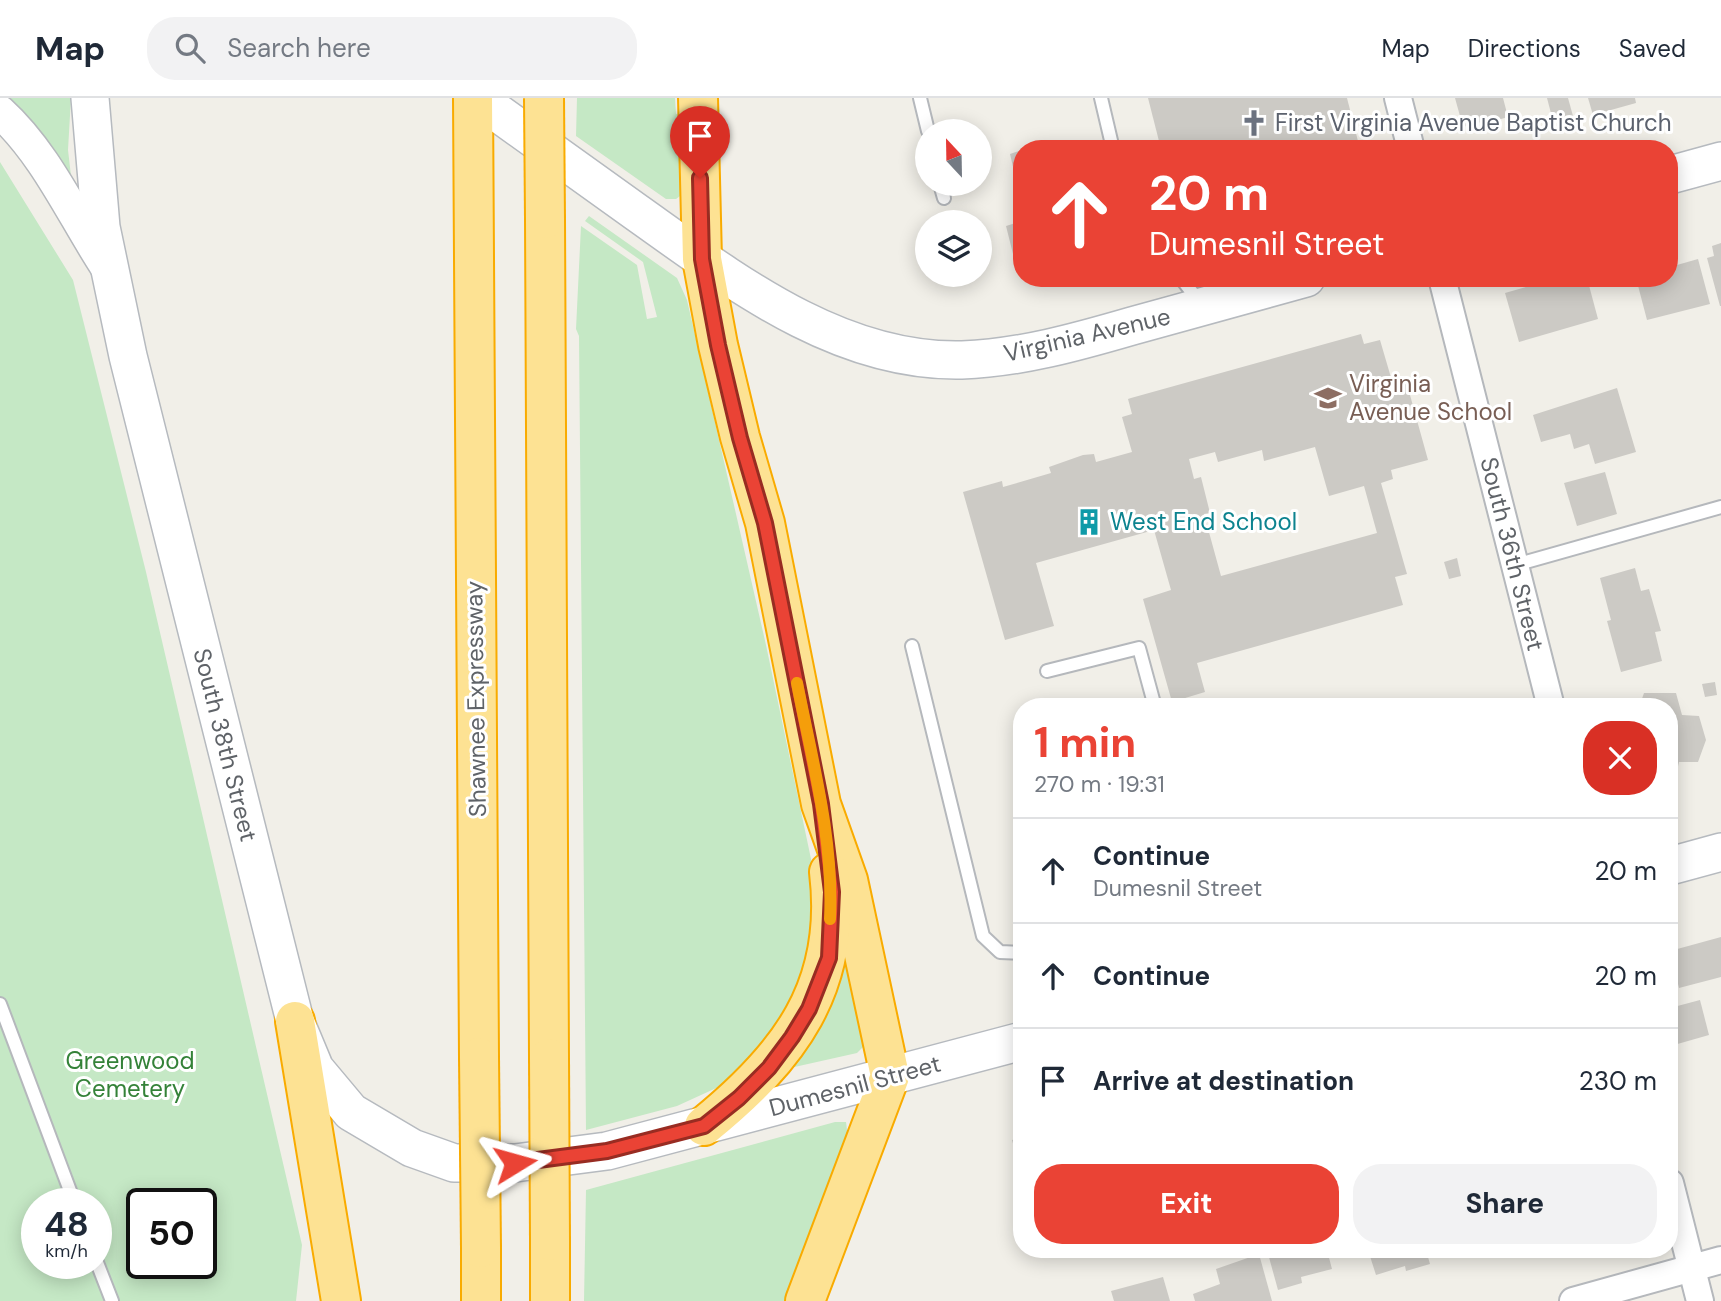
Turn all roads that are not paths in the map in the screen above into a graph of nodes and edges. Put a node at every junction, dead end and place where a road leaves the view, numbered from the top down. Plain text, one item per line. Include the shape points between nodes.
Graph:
1 (475, 98) edge
2 (544, 98) edge
3 (698, 98) edge
4 (920, 98) edge
5 (1101, 98) edge
6 (1398, 98) edge
7 (93, 105) edge
8 (0, 112) edge
9 (925, 119) edge
10 (1111, 140) edge
11 (1409, 140) edge
12 (1721, 161) edge
13 (1678, 174) edge
14 (702, 259) junction
15 (110, 271) junction
16 (1188, 287) edge
17 (1274, 287) edge
18 (1444, 287) edge
19 (1203, 307) junction
20 (1721, 507) edge
21 (1515, 565) junction
22 (912, 646) dead end
23 (1047, 671) dead end
24 (1153, 698) edge
25 (1549, 698) edge
26 (821, 804) junction
27 (1721, 852) edge
28 (1678, 864) edge
29 (1013, 953) edge
30 (0, 1004) edge
31 (295, 1021) junction
32 (1013, 1043) edge
33 (890, 1076) junction
34 (704, 1126) junction
35 (607, 1151) joint
36 (69, 1188) edge
37 (1678, 1216) edge
38 (1721, 1260) edge
39 (1691, 1270) junction
40 (103, 1279) edge
41 (111, 1301) edge
42 (341, 1301) edge
43 (481, 1301) edge
44 (550, 1301) edge
45 (805, 1301) edge
46 (1573, 1301) edge
47 (1700, 1301) edge

1 - 14 main road, Virginia Avenue
1 - 43 highway, Shawnee Expressway, bridge via 472,222
2 - 44 highway, bridge
3 - 14 highway
4 - 9 lane
5 - 10 lane
6 - 11 street
7 - 15 main road, South 38th Street via 101,227
8 - 15 street via 18,128
12 - 13 main road
14 - 19 main road, Virginia Avenue via 827,332 883,351 936,359 1004,356 1064,345
14 - 26 highway via 740,438 765,523
15 - 31 main road, South 38th Street
16 - 19 lane
17 - 19 main road, Virginia Avenue
18 - 21 street, South 36th Street
20 - 21 lane
21 - 25 street, South 36th Street
22 - 29 lane via 983,936 1000,952
23 - 24 lane via 1139,648
26 - 33 highway via 848,880
26 - 34 highway via 832,892 829,958 809,1009 769,1068
27 - 28 main road
30 - 36 lane
31 - 35 main road, South 38th Street via 315,1069 351,1112 412,1148 453,1163 515,1163
31 - 42 highway
32 - 33 main road, Dumesnil Street
33 - 34 main road, Dumesnil Street
33 - 45 highway
34 - 35 main road, Dumesnil Street
37 - 39 street
38 - 39 street
39 - 46 street
39 - 47 street
40 - 41 lane

